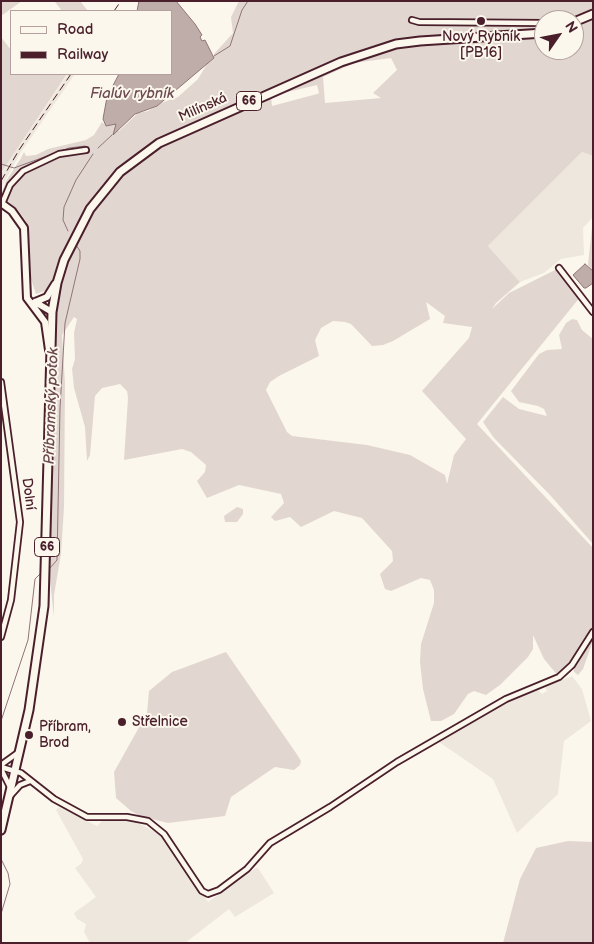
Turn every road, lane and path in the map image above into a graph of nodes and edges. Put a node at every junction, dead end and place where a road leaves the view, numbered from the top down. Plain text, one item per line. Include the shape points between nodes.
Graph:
1 (412, 20) dead end
2 (534, 23) edge
3 (534, 34) edge
4 (86, 150) dead end
5 (2, 203) edge
6 (559, 268) dead end
7 (59, 274) junction
8 (26, 286) junction
9 (35, 302) junction
10 (35, 310) junction
11 (52, 312) junction
12 (593, 312) edge
13 (50, 356) junction
14 (1, 382) edge
15 (593, 632) edge
16 (1, 637) edge
17 (20, 751) junction
18 (1, 767) edge
19 (16, 770) junction
20 (30, 781) junction
21 (10, 793) junction
22 (1, 830) edge

1 - 2 street
3 - 7 main road, Milínská / 66 via 420,41 378,49 316,72 181,131 143,154 109,184 76,232
4 - 5 street via 59,154 23,171 10,186
5 - 8 street via 16,214 24,228
6 - 12 street
7 - 9 street via 50,295
7 - 11 main road, Milínská / 66
8 - 9 street
8 - 10 street via 27,298
9 - 11 street
10 - 11 street
10 - 13 street via 45,322
11 - 13 main road, 66
13 - 17 main road, 66 via 44,606 35,677
14 - 16 street, Dolní via 20,531 11,600
15 - 20 street via 572,665 559,677 506,699 397,762 270,842 248,869 211,893 202,891 164,834 148,821 127,817 87,817
17 - 18 street
17 - 19 main road, 66
18 - 19 street
18 - 21 street
19 - 20 street
19 - 21 main road, 66
20 - 21 street
21 - 22 main road, 66

